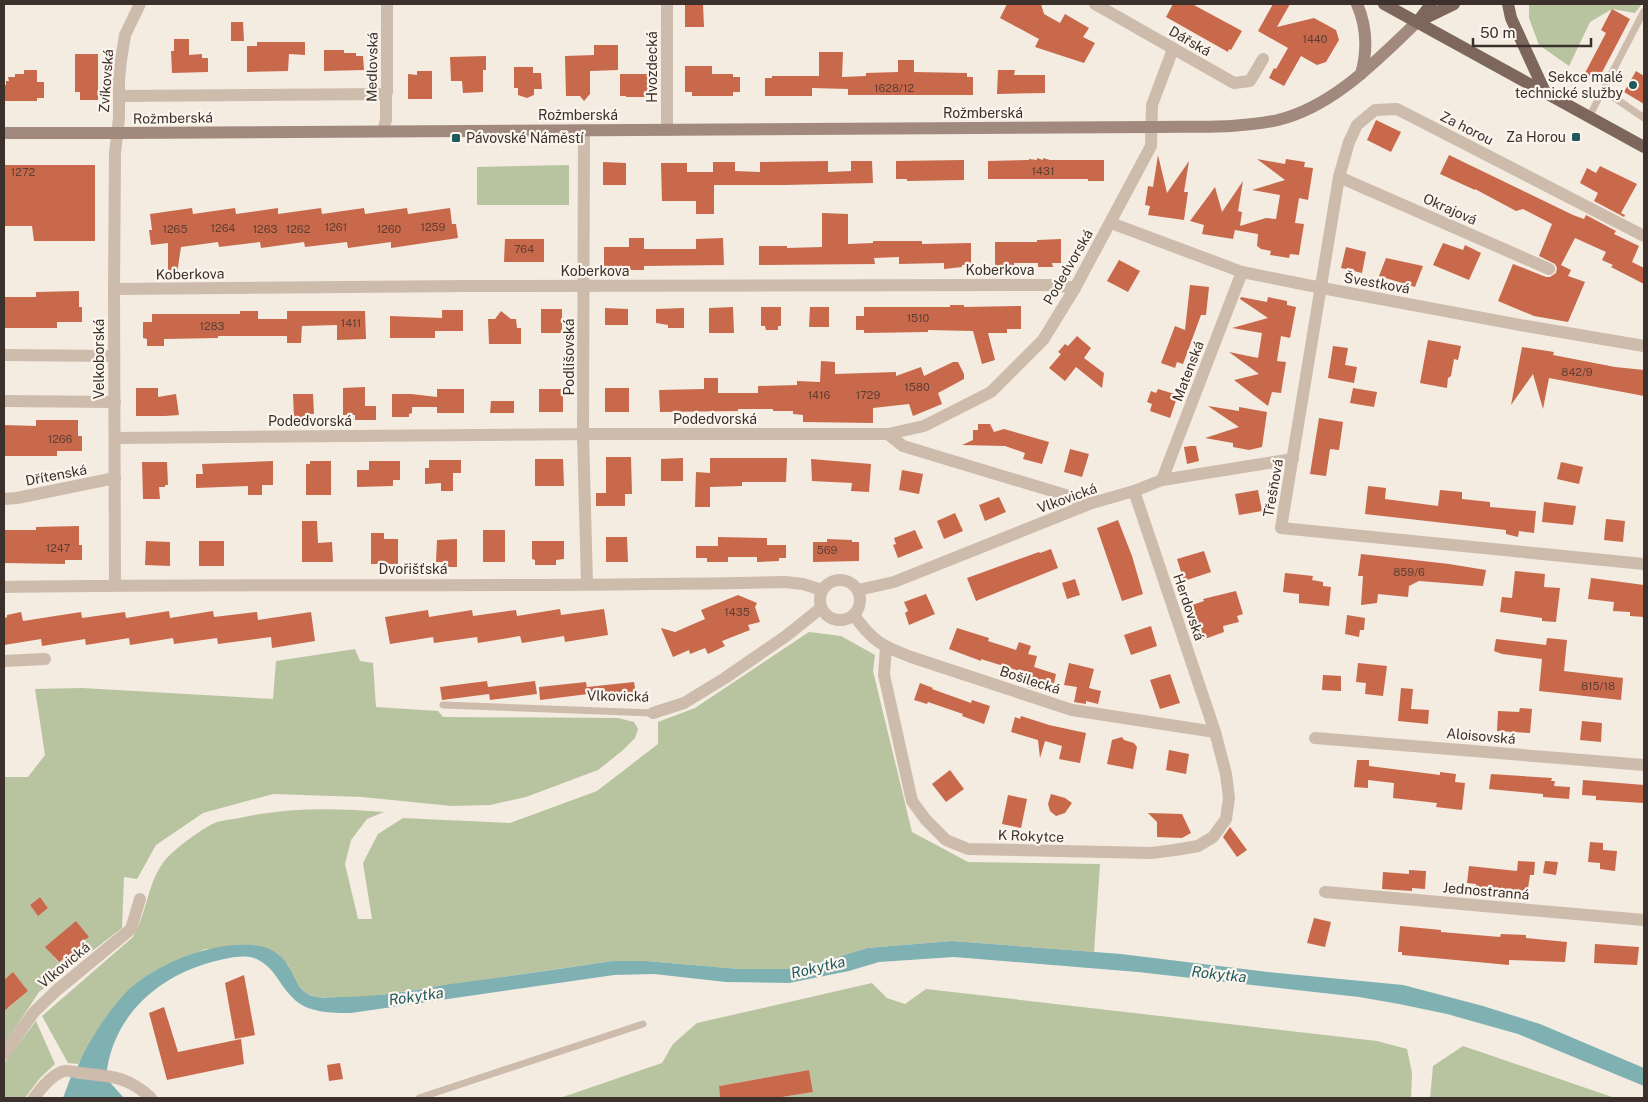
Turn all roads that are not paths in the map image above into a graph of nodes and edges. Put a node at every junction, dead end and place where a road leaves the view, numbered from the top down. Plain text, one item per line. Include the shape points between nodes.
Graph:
1 (140, 4) edge
2 (387, 4) edge
3 (667, 4) edge
4 (1095, 4) edge
5 (1357, 4) edge
6 (1384, 4) edge
7 (1431, 4) edge
8 (1454, 4) edge
9 (1508, 4) edge
10 (1643, 15) edge
11 (1417, 22) junction
12 (1173, 49) junction
13 (1263, 59) dead end
14 (1361, 74) junction
15 (1603, 90) junction
16 (1545, 92) junction
17 (386, 94) junction
18 (119, 96) junction
19 (1589, 117) junction
20 (1644, 118) edge
21 (1357, 125) joint
22 (1152, 127) junction
23 (584, 130) junction
24 (667, 130) junction
25 (383, 131) junction
26 (4, 133) edge
27 (117, 134) junction
28 (1644, 148) edge
29 (1339, 177) junction
30 (1110, 223) junction
31 (1644, 236) edge
32 (1549, 269) dead end
33 (1242, 272) junction
34 (584, 286) junction
35 (1075, 288) junction
36 (1322, 288) junction
37 (114, 289) junction
38 (1644, 346) edge
39 (4, 355) edge
40 (114, 356) junction
41 (4, 401) edge
42 (114, 402) junction
43 (583, 434) junction
44 (888, 434) junction
45 (115, 438) junction
46 (1293, 459) junction
47 (115, 478) junction
48 (1162, 480) junction
49 (1134, 491) junction
50 (4, 499) edge
51 (1092, 503) junction
52 (1644, 564) edge
53 (586, 584) junction
54 (115, 585) junction
55 (4, 587) edge
56 (822, 590) junction
57 (858, 590) junction
58 (821, 608) junction
59 (854, 615) junction
60 (886, 647) junction
61 (45, 659) dead end
62 (4, 661) edge
63 (443, 705) dead end
64 (652, 713) joint
65 (1215, 732) junction
66 (1315, 738) dead end
67 (1644, 765) edge
68 (1325, 892) dead end
69 (140, 900) dead end
70 (1644, 920) edge
71 (643, 1024) dead end
72 (4, 1054) edge
73 (34, 1098) edge
74 (151, 1098) edge
75 (418, 1098) edge

1 - 18 street, Zvíkovská via 125,35
2 - 17 street, Medlovská
3 - 24 street, Hvozdecká
4 - 12 street, Dářská
5 - 14 street via 1365,32
6 - 11 main road
7 - 11 main road
8 - 11 main road
9 - 16 main road via 1517,33
10 - 15 lane
11 - 14 street, Rožmberská
11 - 16 main road
12 - 13 street, Dářská via 1234,83 1250,81
12 - 22 street via 1152,105
14 - 22 street, Rožmberská via 1318,104 1278,120 1216,126
15 - 19 lane
15 - 20 lane
16 - 19 main road
17 - 18 street, Rožmberská
17 - 25 street, Medlovská
18 - 27 street, Zvíkovská
19 - 28 main road
21 - 29 street, Třešňová
21 - 31 street, Za horou via 1375,110 1397,109
22 - 24 street, Rožmberská
22 - 30 street, Podedvorská via 1150,146
23 - 24 street, Rožmberská
23 - 25 street, Rožmberská
23 - 34 street, Podlišovská
25 - 27 street, Rožmberská
26 - 27 street, Rožmberská
27 - 37 street, Velkoborská
29 - 32 street, Okrajová
29 - 36 street, Třešňová
30 - 33 street, Švestková
30 - 35 street, Podedvorská
33 - 36 street, Švestková
33 - 48 street, Matenská
34 - 35 street, Koberkova via 1054,284
34 - 37 street, Koberkova
34 - 43 street, Podlišovská
35 - 44 street, Podedvorská via 1043,340 991,392 924,426
36 - 38 street, Švestková
36 - 46 street, Třešňová
37 - 40 street, Velkoborská
39 - 40 street
40 - 42 street, Velkoborská
41 - 42 street
42 - 45 street, Velkoborská
43 - 44 street, Podedvorská
43 - 45 street, Podedvorská
43 - 53 street, Podlišovská
44 - 51 street via 903,446
45 - 47 street, Velkoborská
46 - 48 street, Vlkovická
46 - 52 street, Třešňová via 1281,528
47 - 50 street, Dřítenská
47 - 54 street, Velkoborská
48 - 49 street, Vlkovická
49 - 51 street, Vlkovická
49 - 65 street, Herdovská
51 - 57 street, Vlkovická via 894,582
53 - 54 street, Dvořišťská
53 - 56 street, Dvořišťská via 785,582
54 - 55 street, Dvořišťská
56 - 57 street via 833,580 842,579 851,582
56 - 58 street
57 - 59 street via 860,606
58 - 59 street via 833,619 843,620
58 - 64 street, Vlkovická via 725,678 684,703
59 - 60 street, Bošilecká via 866,632
60 - 65 street, Bošilecká via 1072,710
60 - 65 street, K Rokytce via 884,675 912,801 946,840 968,849 1151,853 1198,846 1213,837 1226,819 1229,798 1226,774
61 - 62 street
63 - 64 lane, Vlkovická
66 - 67 street, Aloisovská
68 - 70 street, Jednostranná
69 - 72 street, Vlkovická via 131,929 51,995 34,1012
71 - 75 lane
73 - 74 street via 49,1079 63,1070 127,1081

